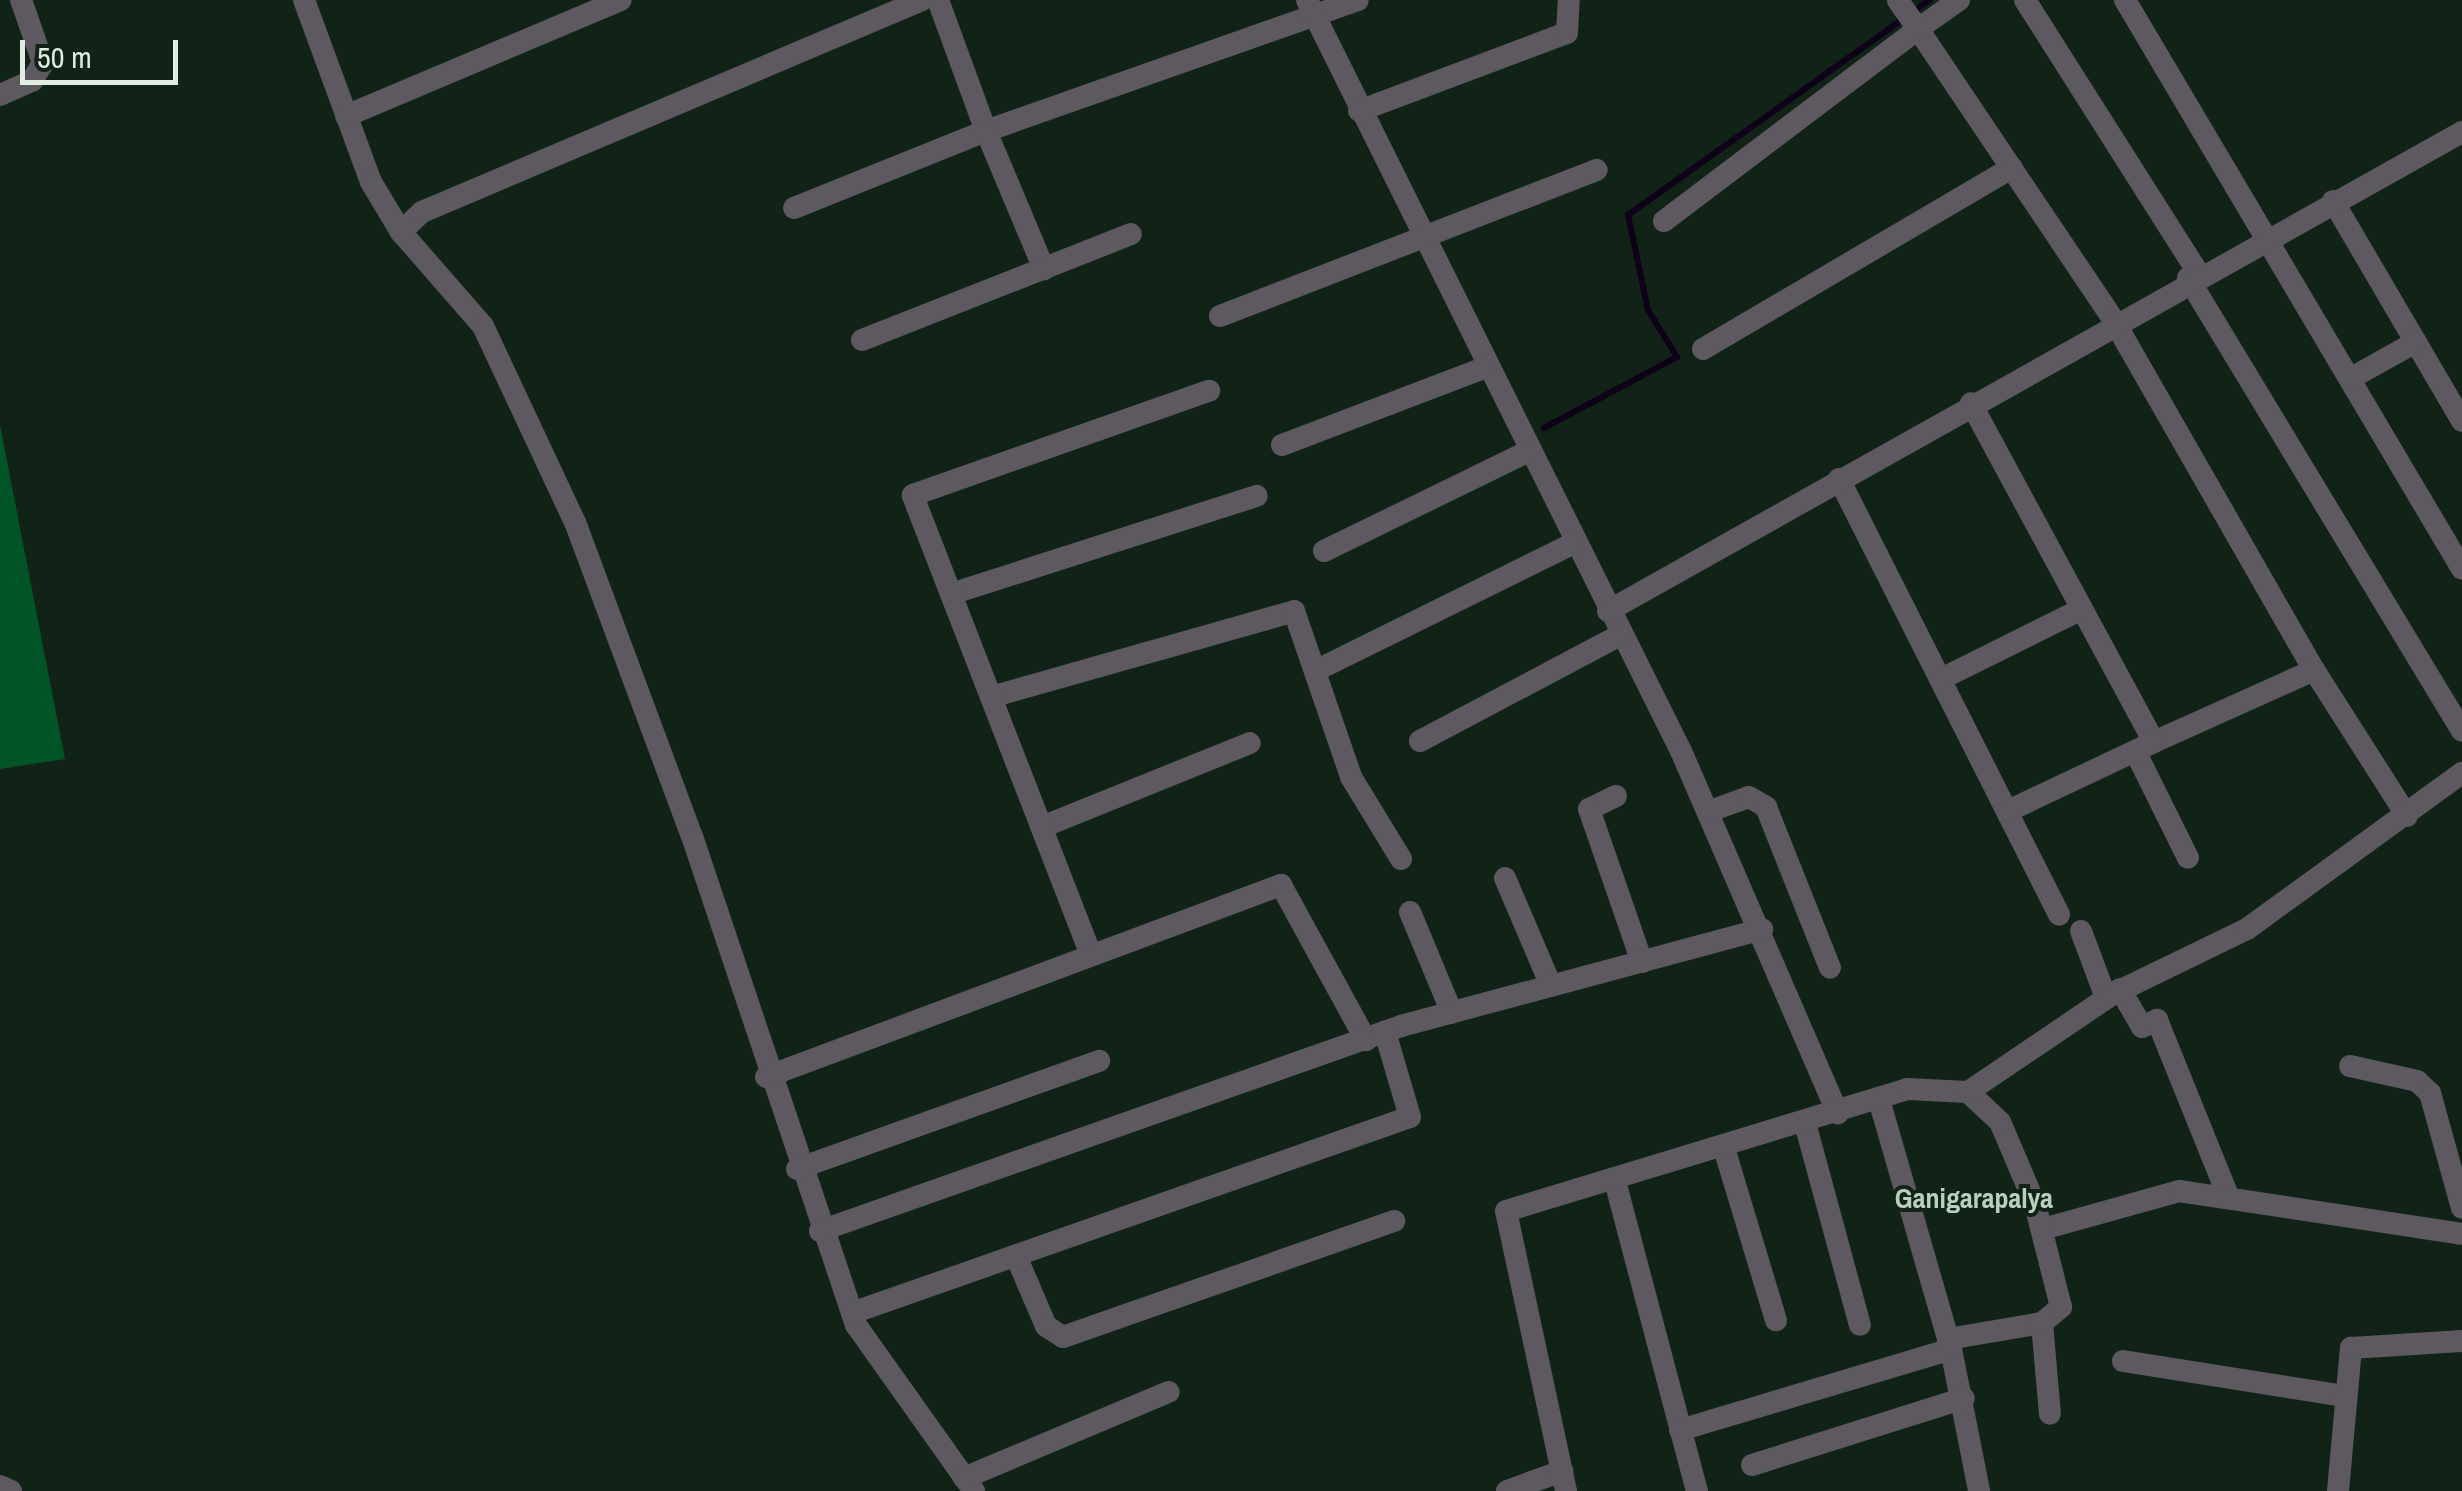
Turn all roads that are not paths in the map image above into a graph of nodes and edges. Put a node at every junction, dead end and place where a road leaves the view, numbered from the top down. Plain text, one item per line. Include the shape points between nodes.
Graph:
1 (21, 0) edge
2 (304, 0) edge
3 (620, 0) edge
4 (922, 0) edge
5 (938, 0) edge
6 (1358, 0) edge
7 (1569, 0) edge
8 (1898, 0) edge
9 (1959, 0) edge
10 (2025, 0) edge
11 (2125, 0) edge
12 (1311, 9) edge
13 (1918, 29) junction
14 (0, 96) edge
15 (1359, 111) junction
16 (346, 116) junction
17 (986, 131) junction
18 (2462, 132) edge
19 (2012, 168) junction
20 (1598, 170) dead end
21 (2332, 201) junction
22 (794, 208) dead end
23 (1664, 221) dead end
24 (401, 232) junction
25 (1131, 234) dead end
26 (2271, 234) junction
27 (1421, 238) junction
28 (1044, 268) junction
29 (2193, 276) junction
30 (1220, 316) dead end
31 (2114, 321) junction
32 (862, 340) dead end
33 (2416, 342) junction
34 (1703, 349) dead end
35 (1484, 368) junction
36 (2353, 377) junction
37 (1209, 391) dead end
38 (1971, 403) junction
39 (2462, 421) edge
40 (1282, 445) dead end
41 (1526, 452) junction
42 (1839, 479) junction
43 (1257, 496) dead end
44 (1572, 544) junction
45 (1324, 551) dead end
46 (2462, 569) edge
47 (951, 594) junction
48 (2082, 609) junction
49 (1608, 612) junction
50 (1620, 635) junction
51 (2314, 670) junction
52 (1315, 671) junction
53 (1941, 679) junction
54 (991, 697) junction
55 (2462, 731) edge
56 (1420, 741) dead end
57 (1250, 743) dead end
58 (2144, 746) junction
59 (2462, 773) edge
60 (1616, 796) dead end
61 (1710, 811) junction
62 (2008, 811) junction
63 (2407, 816) junction
64 (1042, 827) junction
65 (1401, 858) dead end
66 (2188, 858) dead end
67 (1506, 878) dead end
68 (1410, 912) dead end
69 (2059, 915) dead end
70 (1762, 929) junction
71 (2081, 931) dead end
72 (1091, 955) junction
73 (1642, 962) junction
74 (1830, 968) dead end
75 (1551, 986) junction
76 (2113, 994) junction
77 (1452, 1012) junction
78 (1376, 1036) junction
79 (1099, 1061) dead end
80 (2350, 1066) dead end
81 (766, 1077) junction
82 (1968, 1092) junction
83 (1879, 1099) junction
84 (1838, 1114) junction
85 (1806, 1123) junction
86 (1724, 1148) junction
87 (796, 1169) junction
88 (1615, 1181) junction
89 (2226, 1193) junction
90 (2462, 1208) edge
91 (1394, 1221) dead end
92 (2043, 1229) junction
93 (820, 1231) junction
94 (2462, 1234) edge
95 (1016, 1256) junction
96 (852, 1313) junction
97 (1776, 1320) dead end
98 (1860, 1324) dead end
99 (2042, 1324) junction
100 (2462, 1341) edge
101 (1950, 1344) junction
102 (2122, 1362) dead end
103 (1170, 1392) dead end
104 (2345, 1396) junction
105 (1964, 1398) junction
106 (2050, 1414) dead end
107 (1680, 1430) junction
108 (1752, 1465) dead end
109 (1564, 1481) edge
110 (969, 1485) edge
111 (1507, 1491) edge
112 (1697, 1491) edge
113 (1979, 1491) edge
114 (2338, 1491) edge

1 - 14 street via 43,63 32,82
2 - 16 street
3 - 16 street
4 - 24 street via 422,212
5 - 17 street
6 - 12 street
7 - 15 street via 1568,33
8 - 13 street
9 - 13 street
10 - 29 street
11 - 26 street
12 - 15 street
12 - 17 street
13 - 19 street
13 - 23 street
15 - 27 street
16 - 24 street
17 - 22 street
17 - 28 street
18 - 21 street
19 - 31 street
19 - 34 street
20 - 27 street
21 - 26 street
21 - 33 street
24 - 81 street via 482,326 575,522 692,836
25 - 28 street
26 - 29 street
26 - 36 street
27 - 30 street
27 - 35 street
28 - 32 street
29 - 31 street
29 - 55 street
31 - 38 street
31 - 51 street
33 - 36 street
33 - 39 street
35 - 40 street
35 - 41 street
36 - 46 street
37 - 47 street via 919,487 914,500
38 - 42 street
38 - 48 street
41 - 44 street
41 - 45 street
42 - 49 street
42 - 53 street
43 - 47 street
44 - 49 street
44 - 52 street
47 - 54 street
48 - 53 street
48 - 58 street
49 - 50 street
50 - 56 street
50 - 61 street
51 - 58 street
51 - 63 street
52 - 54 street via 1288,610
52 - 65 street via 1351,778
53 - 62 street
54 - 64 street
57 - 64 street
58 - 62 street
58 - 66 street
59 - 63 street
60 - 73 street via 1589,809
61 - 70 street
61 - 74 street via 1748,797 1766,807
62 - 69 street
63 - 76 street via 2248,928
64 - 72 street
67 - 75 street
68 - 77 street
70 - 73 street
70 - 84 street
71 - 76 street
72 - 78 street via 1287,886
72 - 81 street
73 - 75 street
75 - 77 street
76 - 82 street
76 - 89 street via 2142,1027 2157,1020
77 - 78 street
78 - 93 street
78 - 95 street via 1410,1117
79 - 87 street
80 - 90 street via 2417,1081 2430,1094
81 - 87 street
82 - 83 street via 1936,1086
82 - 92 street via 2000,1122
83 - 84 street
83 - 101 street
84 - 85 street
85 - 86 street
85 - 98 street
86 - 88 street
86 - 97 street
87 - 93 street
88 - 107 street
88 - 109 street via 1506,1211
89 - 92 street via 2179,1191
89 - 94 street
91 - 95 street via 1064,1336 1046,1326
92 - 99 street via 2061,1307
93 - 96 street
95 - 96 street
96 - 110 street
99 - 101 street
99 - 106 street
100 - 104 street via 2360,1342 2350,1348
101 - 105 street
101 - 107 street
102 - 104 street
103 - 110 street
104 - 114 street
105 - 108 street
105 - 113 street
107 - 112 street
109 - 111 street

